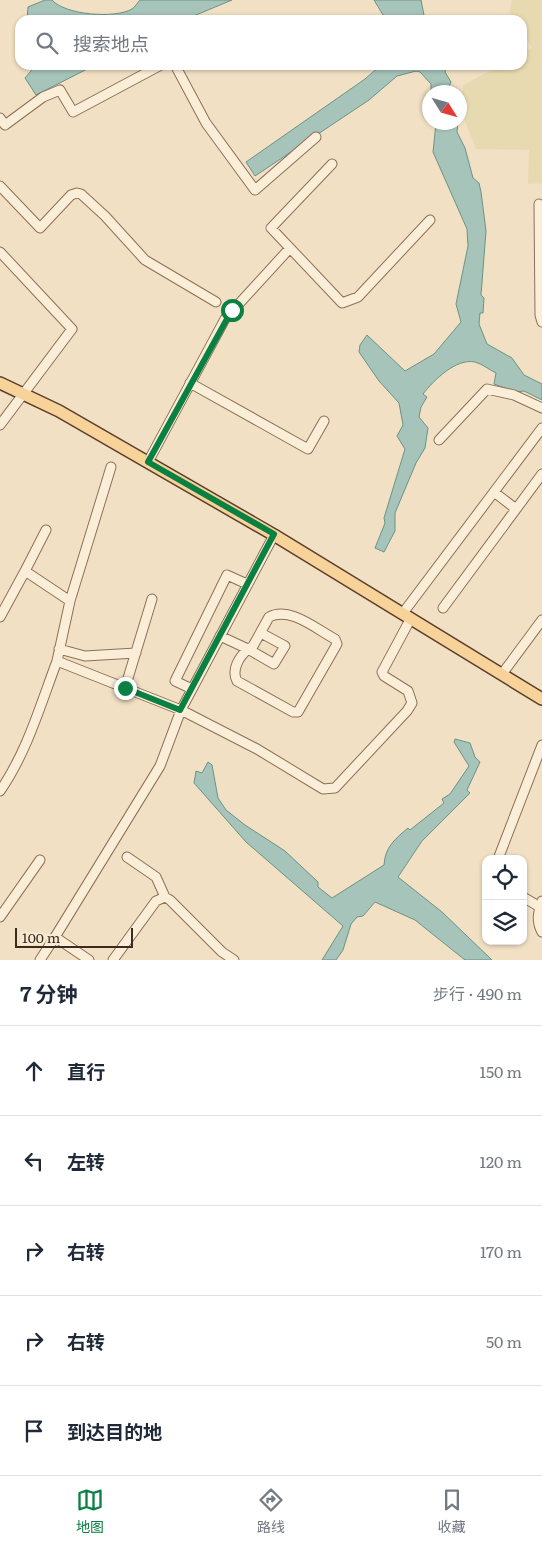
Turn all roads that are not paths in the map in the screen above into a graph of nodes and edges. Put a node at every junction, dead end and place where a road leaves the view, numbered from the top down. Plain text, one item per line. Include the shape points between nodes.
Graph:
1 (152, 70) edge
2 (177, 70) edge
3 (0, 118) edge
4 (316, 137) dead end
5 (332, 164) dead end
6 (0, 186) edge
7 (539, 204) dead end
8 (430, 220) dead end
9 (290, 248) junction
10 (0, 252) edge
11 (216, 302) dead end
12 (542, 322) edge
13 (0, 383) edge
14 (190, 383) junction
15 (22, 393) junction
16 (542, 408) edge
17 (324, 421) dead end
18 (0, 425) edge
19 (542, 428) edge
20 (439, 440) dead end
21 (148, 462) junction
22 (111, 467) dead end
23 (542, 474) edge
24 (494, 492) junction
25 (516, 508) junction
26 (46, 530) dead end
27 (274, 534) junction
28 (25, 571) junction
29 (247, 584) junction
30 (152, 599) dead end
31 (70, 600) junction
32 (443, 608) dead end
33 (406, 616) junction
34 (0, 617) edge
35 (542, 620) edge
36 (261, 633) junction
37 (220, 636) junction
38 (248, 649) junction
39 (59, 650) junction
40 (136, 653) junction
41 (56, 661) junction
42 (502, 674) junction
43 (125, 688) junction
44 (192, 689) junction
45 (542, 699) edge
46 (180, 710) junction
47 (542, 746) edge
48 (0, 791) edge
49 (500, 855) edge
50 (127, 857) dead end
51 (40, 860) dead end
52 (165, 898) junction
53 (527, 899) edge
54 (541, 904) edge
55 (0, 917) edge
56 (542, 932) edge
57 (55, 936) junction
58 (40, 960) edge
59 (89, 960) edge
60 (112, 960) edge
61 (234, 960) edge

1 - 3 street via 73,112 60,90 43,97 5,125
2 - 4 street via 206,123 255,190
5 - 9 street via 271,228
6 - 11 street via 40,228 71,195 82,194 145,260
7 - 12 street
8 - 9 street via 350,302 342,303
9 - 14 street via 225,319
10 - 15 street via 72,329
13 - 15 main road
14 - 17 street via 308,449
14 - 21 street
15 - 18 street
15 - 21 main road
16 - 20 street via 514,395 487,389
19 - 24 street
21 - 27 main road
22 - 31 street
23 - 25 street
24 - 25 street
24 - 33 street
25 - 32 street
26 - 28 street
27 - 29 street
27 - 33 main road
28 - 31 street
28 - 34 street
29 - 37 street
29 - 44 street via 227,575 175,681
30 - 40 street
31 - 39 street
33 - 42 main road
33 - 46 street via 382,672 408,691 412,703 335,788 323,789 257,749
35 - 42 street
36 - 38 street
36 - 38 street via 285,646 274,664
36 - 38 street via 269,617 283,614 335,639 337,644 298,712 237,681 234,669
37 - 38 street
37 - 44 street
39 - 40 street via 85,656
39 - 41 street
40 - 43 street
41 - 43 street
41 - 48 street via 27,741 14,771
42 - 45 main road
43 - 46 street
44 - 46 street
46 - 57 street via 160,766
47 - 49 street
50 - 52 street via 156,877
51 - 55 street
52 - 60 street via 156,901
52 - 61 street
53 - 54 street
54 - 56 street via 538,925
57 - 58 street
57 - 59 street

